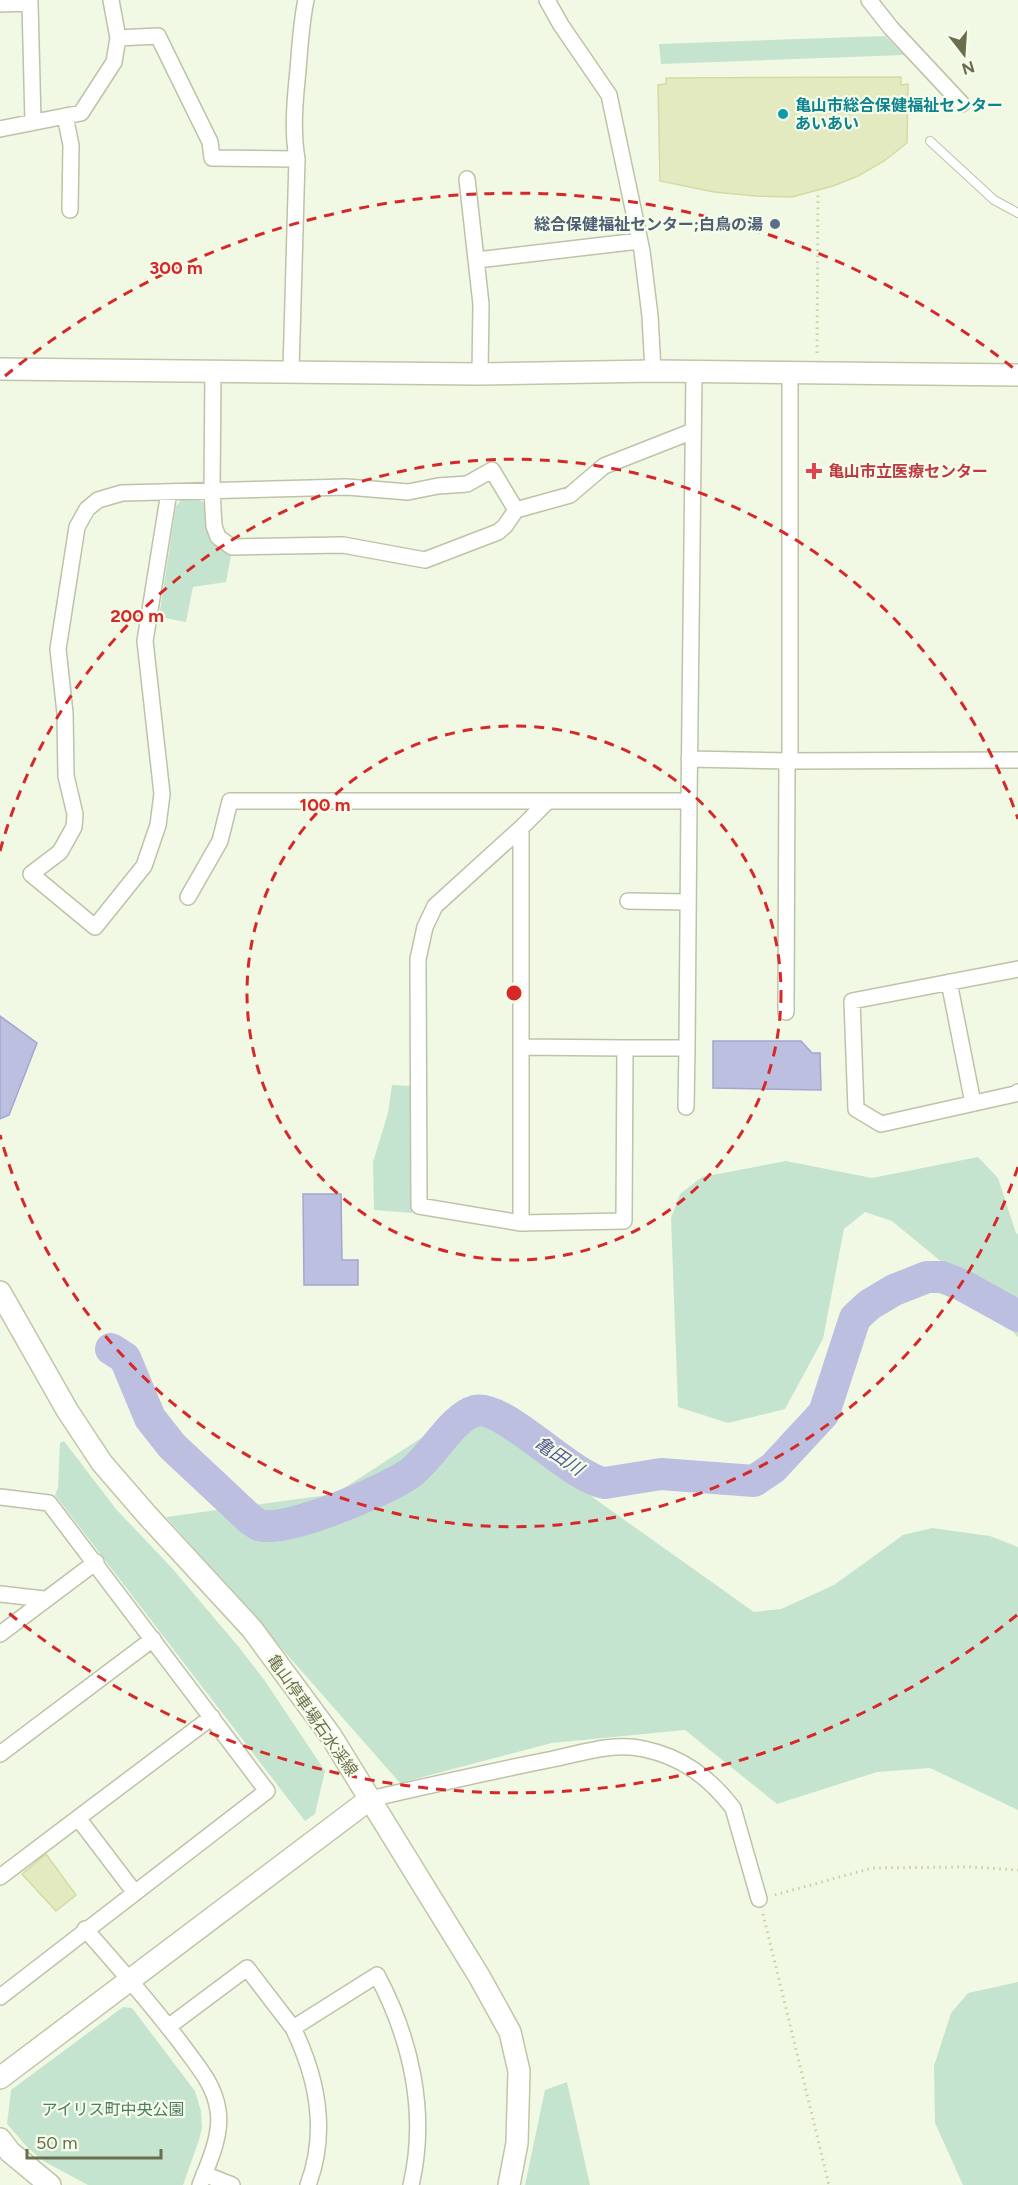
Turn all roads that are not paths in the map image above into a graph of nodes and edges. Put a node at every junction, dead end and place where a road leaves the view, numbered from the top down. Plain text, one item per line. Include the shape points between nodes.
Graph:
1 (111, 0) edge
2 (306, 0) edge
3 (547, 0) edge
4 (869, 0) edge
5 (0, 4) edge
6 (118, 38) junction
7 (962, 104) dead end
8 (64, 116) junction
9 (33, 122) junction
10 (0, 129) edge
11 (930, 141) dead end
12 (297, 159) junction
13 (467, 179) dead end
14 (70, 210) dead end
15 (1018, 213) edge
16 (639, 241) junction
17 (477, 260) junction
18 (0, 369) edge
19 (213, 371) junction
20 (291, 371) junction
21 (653, 371) junction
22 (694, 372) junction
23 (790, 373) junction
24 (480, 374) junction
25 (1018, 375) edge
26 (693, 431) junction
27 (212, 491) junction
28 (169, 492) junction
29 (516, 510) junction
30 (689, 759) junction
31 (1018, 760) edge
32 (789, 761) junction
33 (547, 801) junction
34 (689, 801) junction
35 (521, 828) junction
36 (188, 897) dead end
37 (628, 901) dead end
38 (688, 902) junction
39 (1018, 969) edge
40 (949, 982) junction
41 (786, 1012) dead end
42 (521, 1047) junction
43 (625, 1048) junction
44 (687, 1048) junction
45 (1018, 1092) edge
46 (973, 1104) junction
47 (687, 1107) dead end
48 (521, 1223) junction
49 (0, 1292) edge
50 (0, 1497) edge
51 (96, 1562) junction
52 (0, 1594) edge
53 (44, 1599) junction
54 (0, 1634) edge
55 (153, 1639) junction
56 (212, 1717) junction
57 (0, 1754) edge
58 (370, 1799) junction
59 (78, 1818) junction
60 (0, 1877) edge
61 (135, 1893) junction
62 (759, 1899) road end
63 (85, 1929) junction
64 (130, 1979) junction
65 (0, 1997) edge
66 (168, 2027) junction
67 (293, 2028) junction
68 (0, 2078) edge
69 (0, 2139) edge
70 (202, 2180) edge
71 (50, 2185) edge
72 (232, 2185) edge
73 (308, 2185) edge
74 (411, 2185) edge
75 (509, 2185) edge

1 - 6 street
2 - 12 street via 295,98
3 - 16 street via 609,95
4 - 7 street
5 - 9 street via 30,3
6 - 8 street via 114,62 81,113
6 - 12 street via 158,36 210,142 212,158
8 - 9 street
8 - 14 street via 71,145
9 - 10 street
11 - 15 lane via 994,200
12 - 20 street
13 - 17 street
16 - 17 street
16 - 21 street
17 - 24 street
18 - 19 street
19 - 20 street
19 - 27 street
20 - 24 street
21 - 22 street
21 - 24 street
22 - 23 street
22 - 26 street
23 - 25 street
23 - 32 street
26 - 29 street via 604,466 570,495
26 - 30 street
27 - 28 street
27 - 29 street via 347,487 408,492 467,484 492,470
27 - 29 street via 218,537 232,548 242,549 343,545 425,560 498,532
28 - 28 street via 122,493 98,500 87,509 77,527 58,649 66,776 75,814 74,827 60,852 31,874 95,927 144,866 159,825 162,794 145,641
30 - 32 street
30 - 34 street
31 - 32 street
32 - 41 street
33 - 34 street
33 - 35 street
33 - 36 street via 230,801 220,841
34 - 38 street
35 - 42 street
35 - 48 street via 435,906 418,958 419,1206
37 - 38 street
38 - 44 street
39 - 40 street
40 - 46 street
40 - 46 street via 852,1001 856,1109 881,1124
42 - 43 street
42 - 48 street
43 - 44 street
43 - 48 street via 624,1221
44 - 47 street
45 - 46 street
49 - 58 street, 亀山停車場石水渓線 via 102,1463 252,1629 331,1736
50 - 51 street via 49,1503
51 - 53 street
51 - 55 street
52 - 53 street
53 - 54 street
55 - 56 street
55 - 57 street
56 - 59 street
56 - 61 street via 267,1791
58 - 62 street via 602,1749 642,1748 695,1769 723,1795 733,1808
58 - 64 street
58 - 75 street, 亀山停車場石水渓線 via 510,2032 519,2071 517,2144
59 - 60 street
59 - 61 street
61 - 63 street
63 - 64 street
63 - 65 street
64 - 66 street
64 - 68 street
66 - 67 street via 247,1968
66 - 70 street via 205,2077 218,2109 217,2136
67 - 73 street via 309,2065 318,2106
67 - 74 street via 377,1975 403,2035 415,2084 417,2146
69 - 71 street
70 - 72 street

